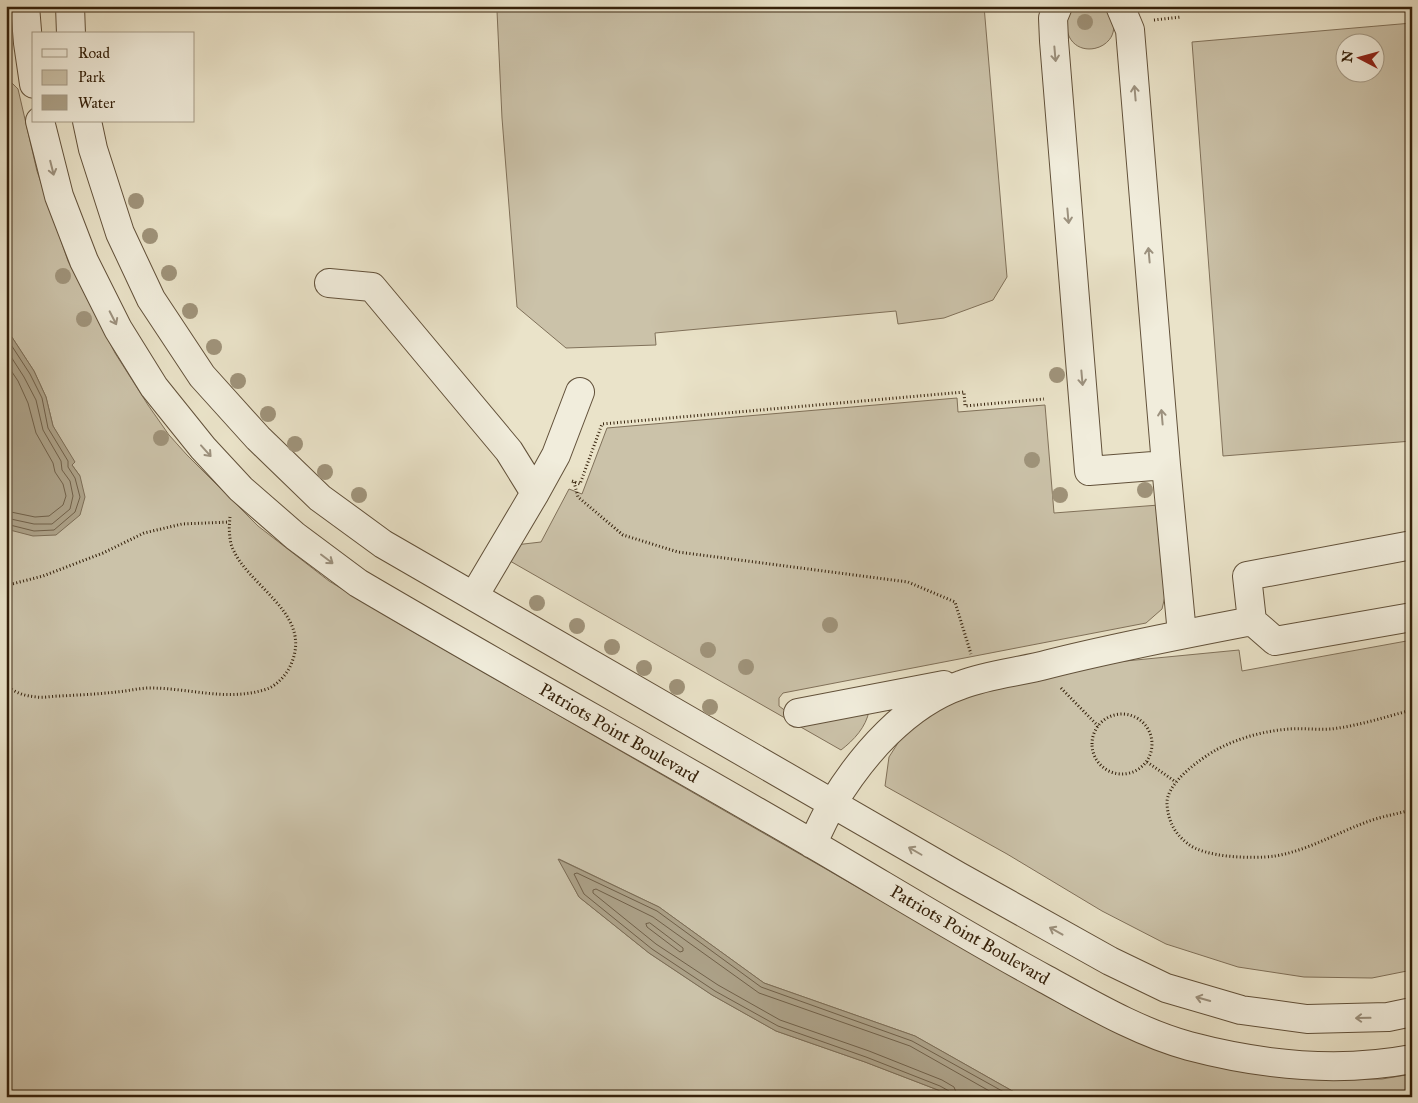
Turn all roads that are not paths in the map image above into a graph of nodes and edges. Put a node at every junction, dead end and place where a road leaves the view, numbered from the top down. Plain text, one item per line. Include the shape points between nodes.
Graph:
1 (25, 6) edge
2 (70, 6) edge
3 (1058, 6) edge
4 (1120, 6) edge
5 (71, 32) edge
6 (23, 43) edge
7 (32, 77) edge
8 (40, 122) edge
9 (87, 122) edge
10 (329, 283) dead end
11 (580, 392) dead end
12 (1166, 465) junction
13 (541, 483) junction
14 (1412, 545) edge
15 (474, 596) junction
16 (1412, 617) edge
17 (1252, 621) junction
18 (1182, 634) junction
19 (980, 678) junction
20 (798, 713) dead end
21 (832, 804) junction
22 (812, 844) junction
23 (1412, 1012) edge
24 (1412, 1059) edge

1 - 6 street
2 - 5 street
3 -> 12 street via 1053,18 1054,41 1089,471
12 -> 4 street via 1130,30
6 - 7 street
8 -> 22 street, Patriots Point Boulevard via 59,196 84,261 118,329 154,387 202,448 241,489 295,536 358,583
9 - 15 street via 120,233 151,299 202,376 258,438 320,498 383,544
10 - 13 street via 372,288 509,451
11 - 13 street via 556,455
12 - 18 street
13 - 15 street
14 - 17 street via 1247,576
15 - 21 street
16 - 17 street via 1275,641
17 - 18 street
18 - 19 street
19 - 20 street
19 - 21 street via 926,702 902,720 879,741
21 - 22 street
23 -> 21 street via 1388,1017 1307,1019 1241,1010 1166,988 1110,961
22 - 24 street, Patriots Point Boulevard via 1065,990 1148,1031 1188,1046 1293,1065 1346,1067

